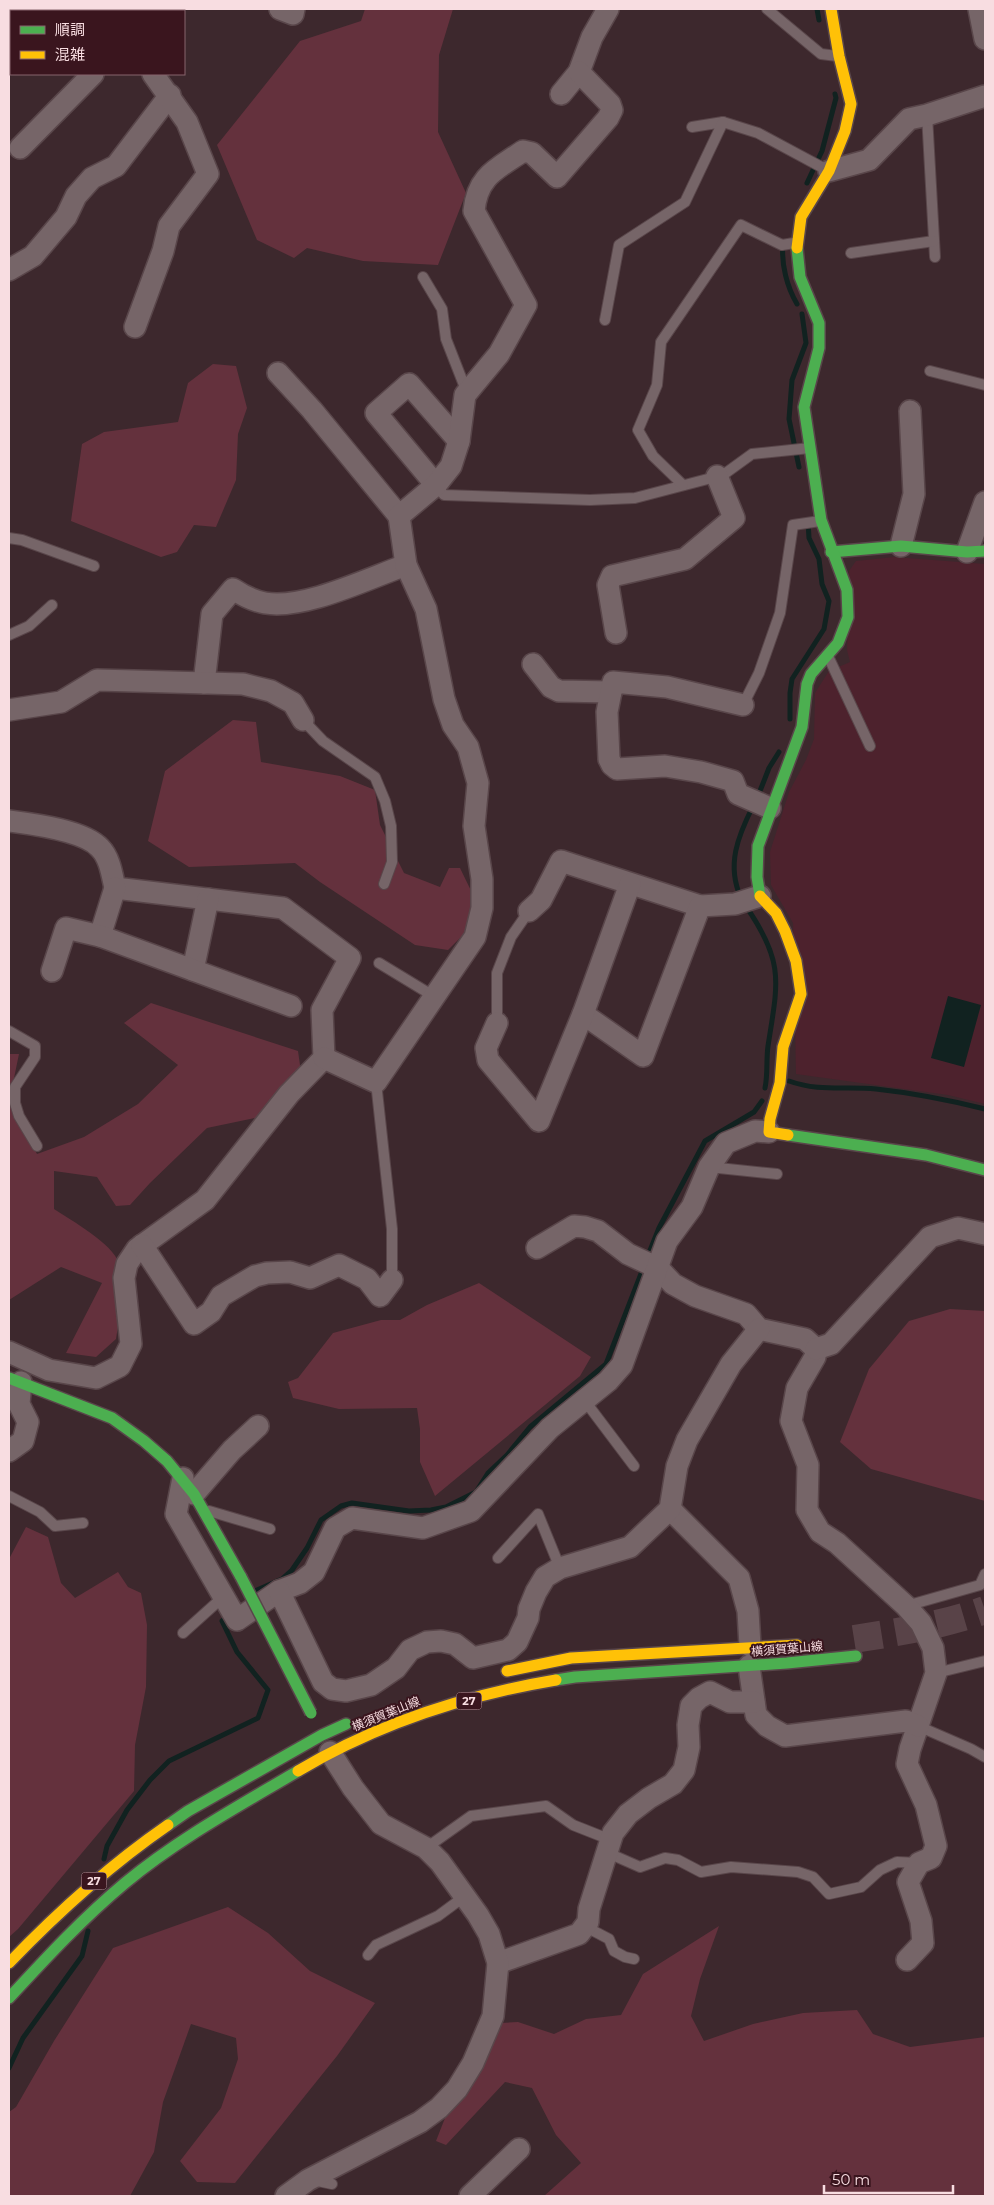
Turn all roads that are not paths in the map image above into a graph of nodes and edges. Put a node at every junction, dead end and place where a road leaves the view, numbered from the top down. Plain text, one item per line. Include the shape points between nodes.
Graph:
1 (280, 9) edge
2 (294, 9) edge
3 (608, 9) edge
4 (767, 9) edge
5 (831, 9) edge
6 (978, 9) edge
7 (985, 39) edge
8 (839, 56) junction
9 (579, 72) junction
10 (92, 75) edge
11 (154, 75) edge
12 (561, 94) dead end
13 (170, 95) junction
14 (985, 96) edge
15 (927, 115) junction
16 (723, 122) junction
17 (692, 127) dead end
18 (20, 148) dead end
19 (829, 171) junction
20 (934, 241) junction
21 (796, 242) junction
22 (851, 253) dead end
23 (935, 257) dead end
24 (9, 270) edge
25 (423, 278) dead end
26 (605, 320) dead end
27 (136, 327) dead end
28 (930, 371) dead end
29 (278, 373) dead end
30 (985, 385) edge
31 (465, 395) junction
32 (910, 411) dead end
33 (459, 440) junction
34 (811, 448) junction
35 (717, 476) junction
36 (436, 485) junction
37 (683, 485) junction
38 (985, 502) edge
39 (399, 516) junction
40 (821, 520) junction
41 (9, 538) edge
42 (901, 546) junction
43 (976, 551) edge
44 (832, 552) junction
45 (406, 564) junction
46 (94, 566) dead end
47 (52, 606) dead end
48 (616, 633) dead end
49 (9, 635) edge
50 (828, 655) junction
51 (533, 664) dead end
52 (204, 683) junction
53 (611, 692) junction
54 (743, 705) joint
55 (9, 710) edge
56 (302, 720) joint
57 (870, 746) dead end
58 (760, 804) junction
59 (9, 820) edge
60 (384, 884) dead end
61 (630, 884) junction
62 (115, 888) junction
63 (760, 896) junction
64 (208, 899) junction
65 (700, 906) junction
66 (528, 911) joint
67 (100, 936) junction
68 (379, 963) dead end
69 (193, 970) junction
70 (52, 971) dead end
71 (435, 997) junction
72 (291, 1006) dead end
73 (583, 1014) junction
74 (497, 1023) joint
75 (9, 1031) edge
76 (324, 1058) junction
77 (376, 1082) junction
78 (769, 1132) junction
79 (37, 1146) dead end
80 (708, 1168) junction
81 (985, 1170) edge
82 (777, 1174) dead end
83 (985, 1234) edge
84 (142, 1245) junction
85 (537, 1248) dead end
86 (658, 1268) junction
87 (392, 1280) joint
88 (759, 1329) junction
89 (816, 1349) junction
90 (9, 1352) edge
91 (39, 1366) junction
92 (20, 1382) edge
93 (585, 1401) junction
94 (258, 1426) dead end
95 (9, 1452) edge
96 (634, 1466) dead end
97 (194, 1495) junction
98 (9, 1496) edge
99 (670, 1509) junction
100 (82, 1523) dead end
101 (270, 1529) dead end
102 (498, 1558) dead end
103 (560, 1568) junction
104 (985, 1574) edge
105 (279, 1591) junction
106 (223, 1597) junction
107 (906, 1606) junction
108 (183, 1633) dead end
109 (808, 1644) dead end
110 (750, 1656) junction
111 (856, 1656) dead end
112 (985, 1661) edge
113 (936, 1673) junction
114 (491, 1675) dead end
115 (754, 1702) junction
116 (357, 1719) dead end
117 (918, 1726) junction
118 (319, 1730) junction
119 (985, 1757) edge
120 (610, 1846) junction
121 (426, 1848) junction
122 (919, 1862) junction
123 (465, 1896) junction
124 (586, 1927) junction
125 (368, 1955) dead end
126 (634, 1959) dead end
127 (907, 1960) dead end
128 (9, 1963) edge
129 (498, 1963) junction
130 (9, 1998) edge
131 (519, 2149) dead end
132 (308, 2180) junction
133 (332, 2184) dead end
134 (286, 2196) edge
135 (470, 2196) edge

1 - 2 street via 293,14
3 - 9 street via 592,37
4 - 8 lane via 821,54
5 - 8 street
6 - 7 street
8 - 19 street via 851,104 845,131
9 - 12 street
9 - 31 street via 610,104 612,110 608,118 557,177 532,153 523,151 484,179 475,202 474,211 526,305 499,354
10 - 18 street
11 - 13 street
13 - 24 street via 116,166 92,178 76,196 66,217 34,256
13 - 27 street via 187,122 208,174 169,226
14 - 15 street
15 - 19 street via 909,119 869,160
15 - 20 lane
16 - 17 lane
16 - 19 lane via 758,133
16 - 26 lane via 685,202 620,245
19 - 21 street via 801,217
20 - 22 lane
20 - 23 lane
21 - 34 street via 800,277 819,323 818,348 804,407
21 - 37 lane via 782,245 740,225 661,342 657,385 638,430 653,456
25 - 31 lane via 442,309 446,339
28 - 30 lane
29 - 39 street
31 - 33 street
32 - 42 street via 914,494
33 - 36 street via 451,466
33 - 36 street via 410,384 376,413
34 - 35 lane via 752,454
34 - 40 street
35 - 37 lane
35 - 48 street via 734,518 684,558 612,576 608,584
36 - 37 lane via 444,495 590,500 635,498
36 - 39 street
38 - 43 street
39 - 45 street
40 - 44 street
40 - 54 lane via 793,525 780,613 759,672
41 - 46 lane
42 - 43 street
42 - 44 street
44 - 50 street via 847,590 848,617 838,643
45 - 52 street via 308,600 289,603 265,603 233,589 212,614
45 - 71 street via 426,610 452,726 468,747 478,783 474,826 482,879 482,908 475,937
47 - 49 lane via 29,626
50 - 57 lane
50 - 58 street via 811,674 802,727
51 - 53 street via 551,687 559,691
52 - 55 street via 97,680 61,702
52 - 56 street via 243,684 271,691 294,703
53 - 54 street via 613,682 667,687
53 - 58 street via 608,751 612,765 617,769 665,766 701,772 733,782 738,794
56 - 60 lane via 323,741 375,777 386,801 391,826 392,862
58 - 63 street via 757,877
59 - 62 street via 55,828 100,848 108,862
61 - 65 street
61 - 66 street via 560,861 541,900
61 - 73 street
62 - 64 street
62 - 67 street
63 - 65 street via 735,904
63 - 78 street via 776,913 785,931 796,961 801,994 783,1047 780,1083
64 - 69 street
64 - 76 street via 283,908 350,958 322,1010
65 - 73 street via 643,1056
66 - 74 lane via 511,936 497,973
67 - 69 street
67 - 70 street via 66,928
68 - 71 lane
69 - 72 street
71 - 77 street
73 - 74 street via 539,1120 488,1060 486,1048
75 - 79 lane via 35,1046 35,1057 15,1087 15,1103
76 - 77 street
76 - 84 street via 289,1094 205,1200
77 - 87 lane via 392,1229
78 - 80 street via 755,1131 726,1143
78 - 81 street via 926,1156
80 - 82 lane
80 - 86 street via 692,1207 666,1241
83 - 89 street via 958,1228 930,1237 831,1344
84 - 87 street via 194,1324 212,1312 221,1296 255,1276 268,1273 290,1272 310,1278 339,1264 367,1279 380,1296
84 - 91 street via 127,1264 124,1278 131,1344 120,1366 96,1378
85 - 86 street via 574,1226 585,1227 598,1231 628,1254
86 - 88 street via 673,1284 695,1296 746,1314
86 - 93 street via 622,1365
88 - 89 street via 805,1338
88 - 99 street via 731,1364 687,1440 678,1466
89 - 107 street via 815,1357 797,1388 791,1422 808,1465 807,1510 820,1532
90 - 91 street
91 - 92 street
92 - 95 street via 19,1404 28,1422 23,1441
92 - 97 street via 112,1418 144,1441
93 - 96 lane
93 - 105 street via 550,1428 471,1511 423,1528 352,1518 335,1528 314,1572 300,1583
94 - 97 street via 232,1450
97 - 101 lane via 213,1511
97 - 106 street via 176,1514
97 - 118 street, bridge via 241,1577
98 - 100 lane via 40,1512 55,1526
99 - 103 street via 630,1547
99 - 110 street via 739,1578 748,1611
102 - 103 lane via 538,1514
103 - 105 street via 545,1577 536,1592 524,1630 508,1650 473,1658 455,1644 427,1642 410,1650 396,1668 371,1685 346,1691 332,1689 323,1682
104 - 107 lane via 980,1585
105 - 106 street via 237,1620
106 - 108 lane
107 - 113 street via 927,1634
109 - 110 street, 横須賀葉山線 / 27
110 - 111 street, 横須賀葉山線 / 27
110 - 114 street, 横須賀葉山線 / 27 via 571,1658
110 - 115 street
110 - 118 street, 横須賀葉山線 / 27 via 521,1686 410,1718
112 - 113 lane
113 - 117 street
115 - 117 street via 756,1715 785,1736 906,1721
115 - 120 street via 730,1702 710,1692 699,1698 691,1706 684,1770 673,1784 628,1814 613,1833
116 - 118 street, 横須賀葉山線 / 27
117 - 119 lane
117 - 122 street via 907,1764 926,1805 936,1846 931,1858
118 - 121 street via 353,1788 381,1824
118 - 128 street, 横須賀葉山線 / 27 via 188,1811 126,1854 62,1910
118 - 130 street, 横須賀葉山線 / 27 via 198,1830 126,1882 66,1937
120 - 121 lane via 546,1806 471,1816
120 - 122 lane via 640,1867 665,1858 678,1860 701,1872 731,1867 798,1872 813,1877 829,1894 861,1887 880,1870 897,1862
120 - 124 street
121 - 123 street
122 - 127 street via 908,1882 921,1921 923,1943
123 - 125 lane via 438,1916 376,1945
123 - 129 street via 489,1934
124 - 126 lane via 609,1939 614,1951
124 - 129 street via 579,1934
129 - 132 street via 493,2016 473,2063 457,2089 420,2122
131 - 135 street
132 - 133 lane
132 - 134 street

